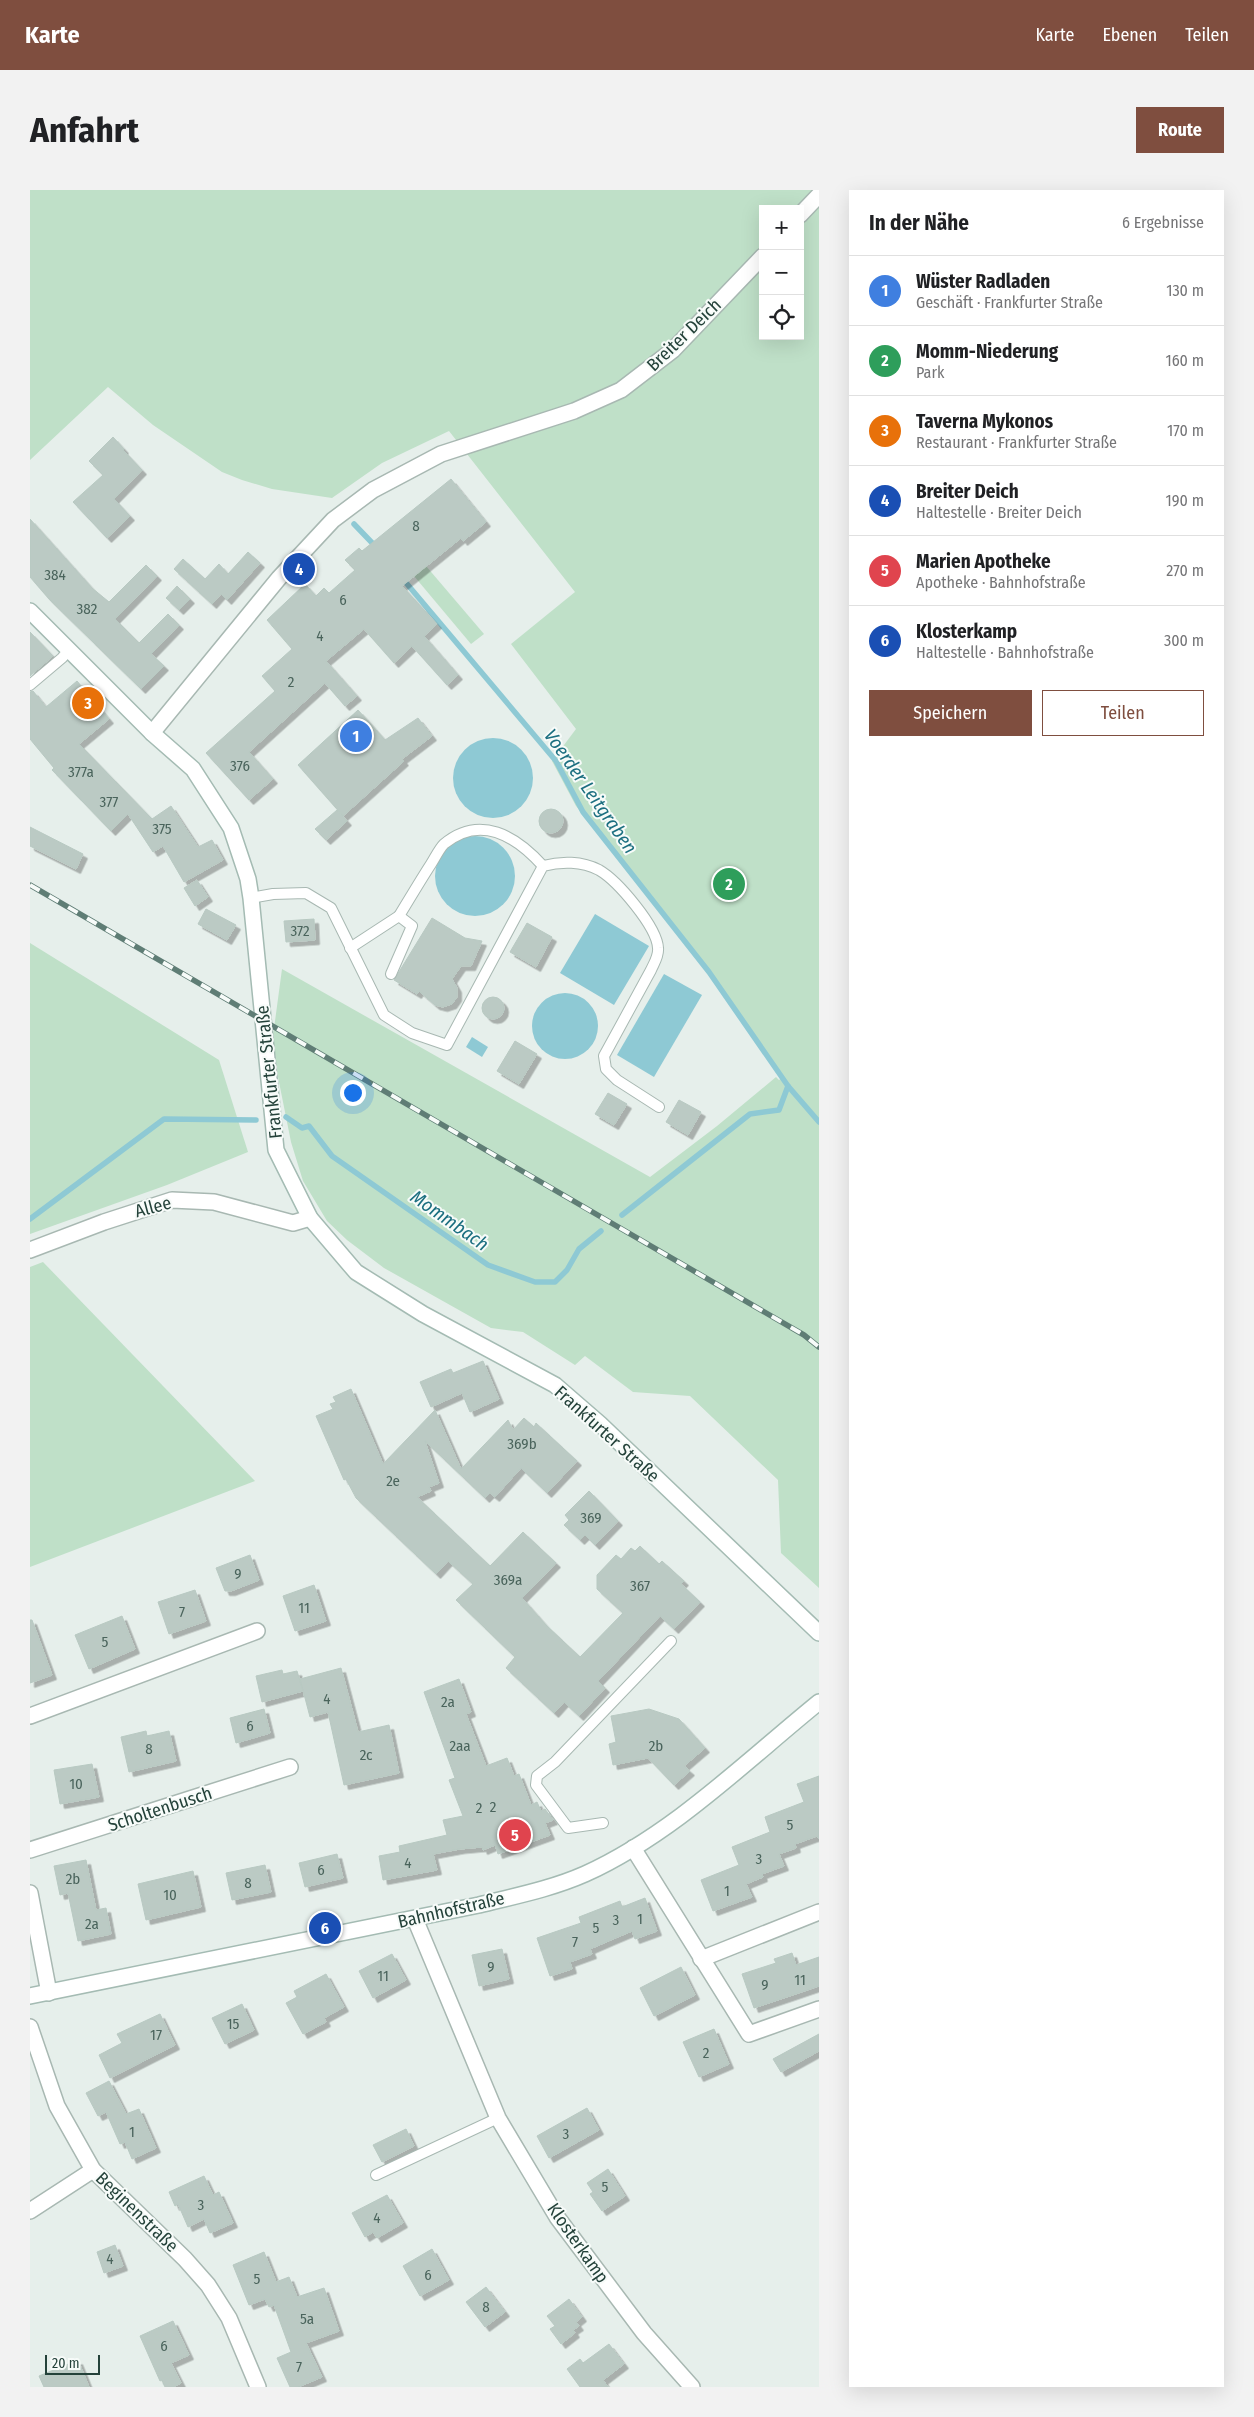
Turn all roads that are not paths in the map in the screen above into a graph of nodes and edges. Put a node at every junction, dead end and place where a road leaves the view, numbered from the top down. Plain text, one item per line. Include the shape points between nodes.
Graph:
1 (819, 194) edge
2 (804, 211) edge
3 (759, 260) edge
4 (30, 611) edge
5 (69, 650) junction
6 (30, 685) edge
7 (152, 732) junction
8 (543, 866) junction
9 (252, 898) junction
10 (399, 916) junction
11 (350, 948) junction
12 (391, 974) dead end
13 (659, 1106) dead end
14 (310, 1218) junction
15 (30, 1250) edge
16 (257, 1631) dead end
17 (819, 1633) edge
18 (671, 1641) dead end
19 (819, 1702) edge
20 (30, 1716) edge
21 (290, 1767) dead end
22 (604, 1823) dead end
23 (633, 1848) junction
24 (30, 1850) edge
25 (30, 1893) edge
26 (819, 1912) edge
27 (415, 1919) junction
28 (701, 1958) junction
29 (49, 1993) junction
30 (30, 1996) edge
31 (819, 2009) edge
32 (30, 2027) edge
33 (498, 2118) junction
34 (93, 2170) junction
35 (376, 2175) dead end
36 (30, 2211) edge
37 (258, 2387) edge
38 (692, 2387) edge

1 - 2 street
3 - 7 street, Breiter Deich via 673,350 621,390 574,411 441,454 373,490 334,520 279,578
4 - 5 street, Frankfurter Straße
5 - 6 lane
5 - 7 street, Frankfurter Straße
7 - 9 street, Frankfurter Straße via 193,769 231,828
8 - 10 lane via 530,852 504,835 488,829 462,832 442,845
8 - 11 lane via 447,1045 412,1032 384,1015
8 - 13 lane via 576,863 600,870 631,900 651,927 658,949 657,958 604,1056 606,1069 617,1080
9 - 11 lane via 306,893 331,908
9 - 14 street, Frankfurter Straße via 276,1150
10 - 11 lane
10 - 12 lane via 412,926
14 - 15 street, Allee via 293,1222 214,1202 172,1200
14 - 17 street, Frankfurter Straße via 356,1272 423,1314 554,1385 600,1424
16 - 20 street
18 - 22 lane via 555,1762 537,1776 536,1785 568,1828
19 - 23 street, Bahnhofstraße via 689,1809
21 - 24 street, Scholtenbusch
23 - 27 street, Bahnhofstraße via 584,1874 547,1888
23 - 28 street
25 - 29 street
26 - 28 street
27 - 29 street, Bahnhofstraße
27 - 33 street, Klosterkamp
28 - 31 street via 749,2034
29 - 30 street, Bahnhofstraße
32 - 34 street, Beginenstraße via 57,2106
33 - 35 lane
33 - 38 street, Klosterkamp via 558,2217 644,2333
34 - 36 street
34 - 37 street, Beginenstraße via 208,2285 239,2337

